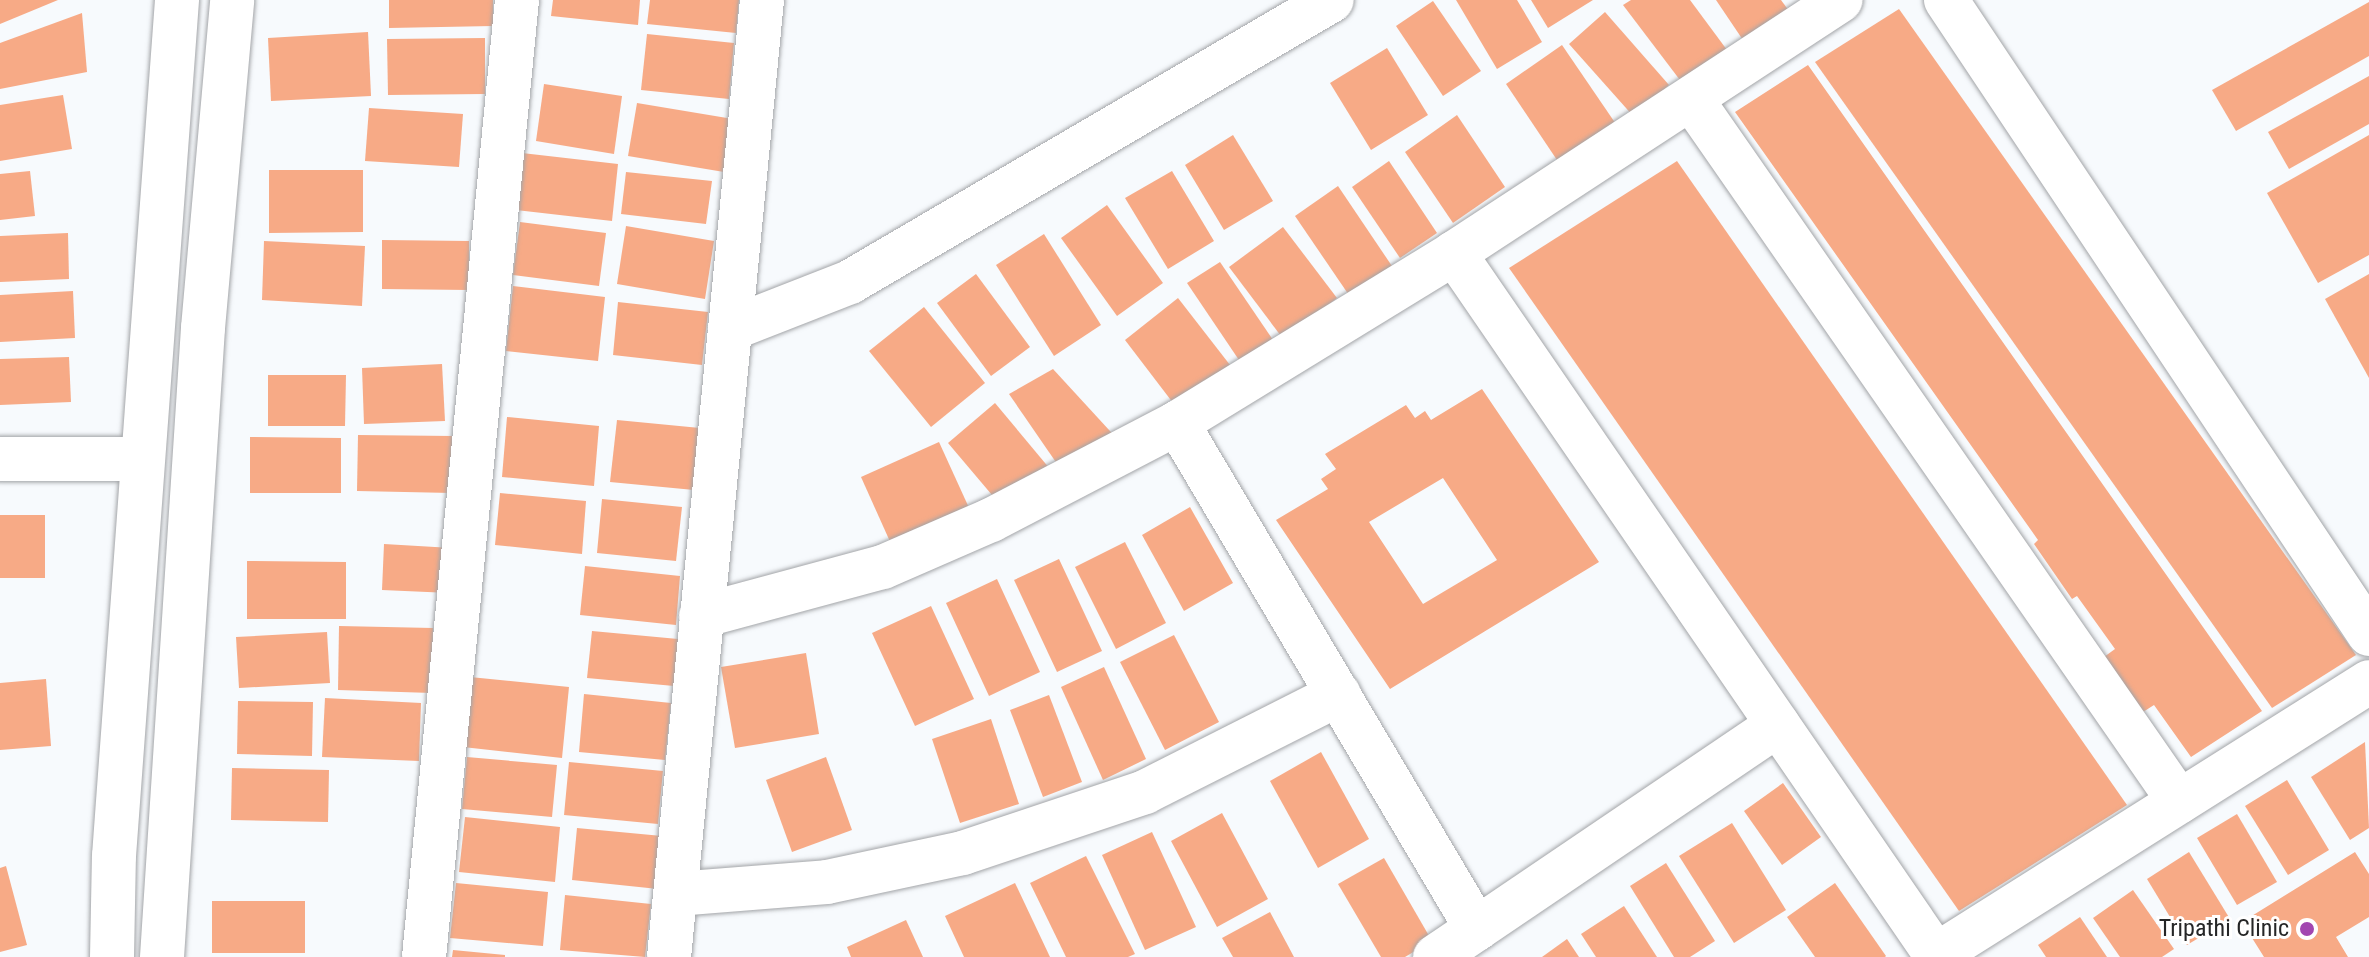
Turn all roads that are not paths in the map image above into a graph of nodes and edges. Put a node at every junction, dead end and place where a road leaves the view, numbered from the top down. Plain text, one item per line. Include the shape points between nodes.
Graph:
1 (177, 0) edge
2 (232, 0) edge
3 (517, 0) edge
4 (762, 0) edge
5 (1332, 0) edge
6 (1840, 0) edge
7 (1946, 0) edge
8 (1692, 100) junction
9 (1454, 253) junction
10 (151, 322) junction
11 (203, 328) junction
12 (730, 329) junction
13 (1177, 423) junction
14 (0, 459) edge
15 (141, 459) junction
16 (701, 616) junction
17 (2369, 634) edge
18 (2369, 682) edge
19 (1339, 694) junction
20 (1778, 725) junction
21 (2179, 801) junction
22 (676, 894) junction
23 (1477, 929) junction
24 (1934, 956) edge
25 (112, 957) edge
26 (162, 957) edge
27 (424, 957) edge
28 (669, 957) edge
29 (1435, 957) edge

1 - 10 street
2 - 11 street
3 - 27 street
4 - 12 street
5 - 12 street via 850,282
6 - 8 street
7 - 17 street
8 - 9 street
8 - 21 street
9 - 13 street
9 - 20 street
10 - 11 street
10 - 15 street
11 - 26 street
12 - 16 street
13 - 16 street via 991,520 883,567
13 - 19 street
14 - 15 street
15 - 25 street
16 - 22 street
18 - 21 street
19 - 22 street via 1145,792 976,849 827,882
19 - 23 street
20 - 23 street
20 - 24 street
21 - 24 street
22 - 28 street
23 - 29 street

